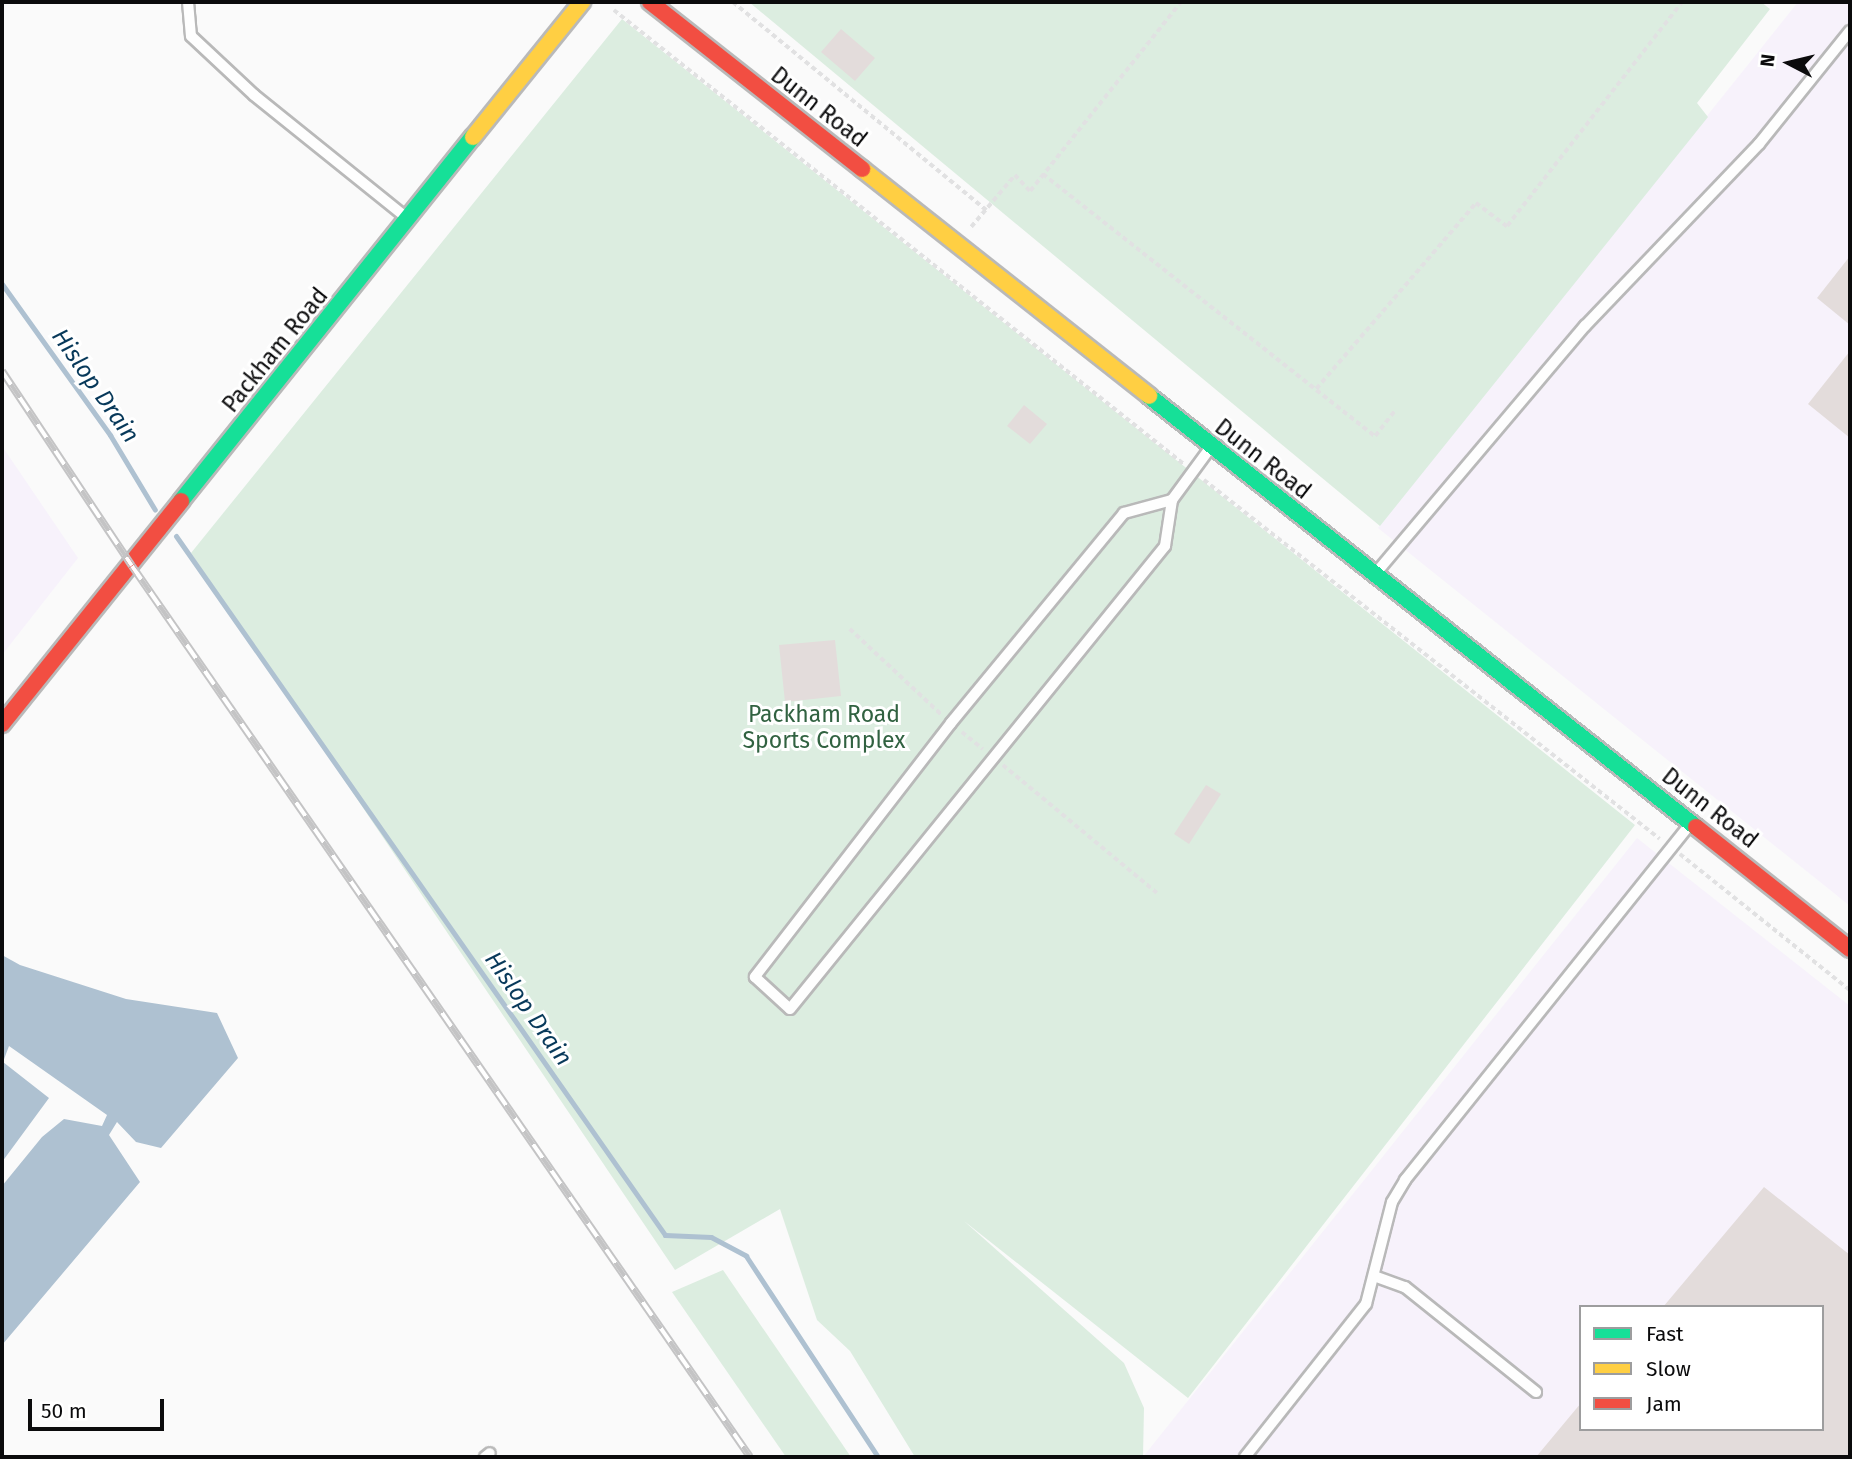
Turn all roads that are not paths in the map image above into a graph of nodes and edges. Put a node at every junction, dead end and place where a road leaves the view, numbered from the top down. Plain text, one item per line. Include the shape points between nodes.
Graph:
1 (188, 2) edge
2 (582, 2) edge
3 (650, 2) edge
4 (1850, 31) edge
5 (408, 219) junction
6 (1211, 447) junction
7 (1172, 500) junction
8 (1375, 575) junction
9 (2, 724) edge
10 (1692, 822) junction
11 (1850, 949) edge
12 (1374, 1276) junction
13 (1536, 1392) dead end
14 (1245, 1457) edge

1 - 5 lane via 191,36 254,95
2 - 5 street, Packham Road
3 - 6 street, Dunn Road
4 - 8 lane via 1759,144 1585,326
5 - 9 street, Packham Road
6 - 7 lane
6 - 8 street, Dunn Road
7 - 7 lane via 1124,513 951,723 755,977 790,1009 1165,546
8 - 10 street, Dunn Road
10 - 11 street, Dunn Road
10 - 12 lane via 1405,1180 1392,1202
12 - 13 lane via 1405,1287
12 - 14 lane via 1366,1304

